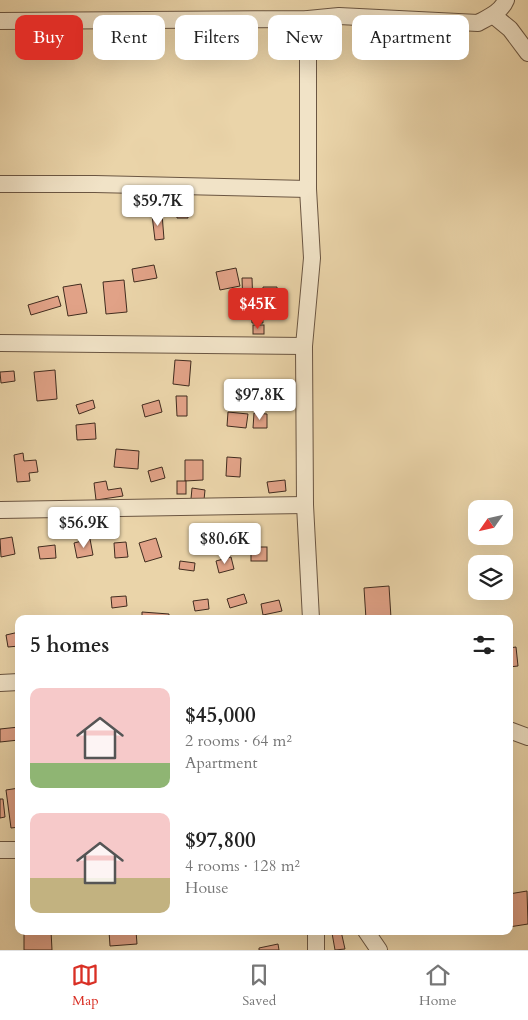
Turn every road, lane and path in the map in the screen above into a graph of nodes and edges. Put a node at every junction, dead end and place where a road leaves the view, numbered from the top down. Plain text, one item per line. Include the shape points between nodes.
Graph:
1 (506, 0) edge
2 (342, 16) edge
3 (493, 16) junction
4 (268, 19) edge
5 (0, 21) edge
6 (528, 53) edge
7 (308, 60) edge
8 (0, 184) edge
9 (308, 189) junction
10 (0, 344) edge
11 (304, 346) junction
12 (305, 505) junction
13 (0, 510) edge
14 (310, 615) edge
15 (15, 682) edge
16 (0, 683) edge
17 (513, 731) edge
18 (528, 737) edge
19 (0, 850) edge
20 (15, 850) edge
21 (316, 935) edge
22 (369, 935) edge
23 (316, 950) edge
24 (379, 950) edge

1 - 3 street
2 - 3 street via 478,23
3 - 6 street via 510,29
4 - 5 street
7 - 9 street
8 - 9 street
9 - 11 street via 312,258
10 - 11 street
11 - 12 street
12 - 13 street
12 - 14 street
15 - 16 street
17 - 18 street
19 - 20 street
21 - 23 street
22 - 24 street

